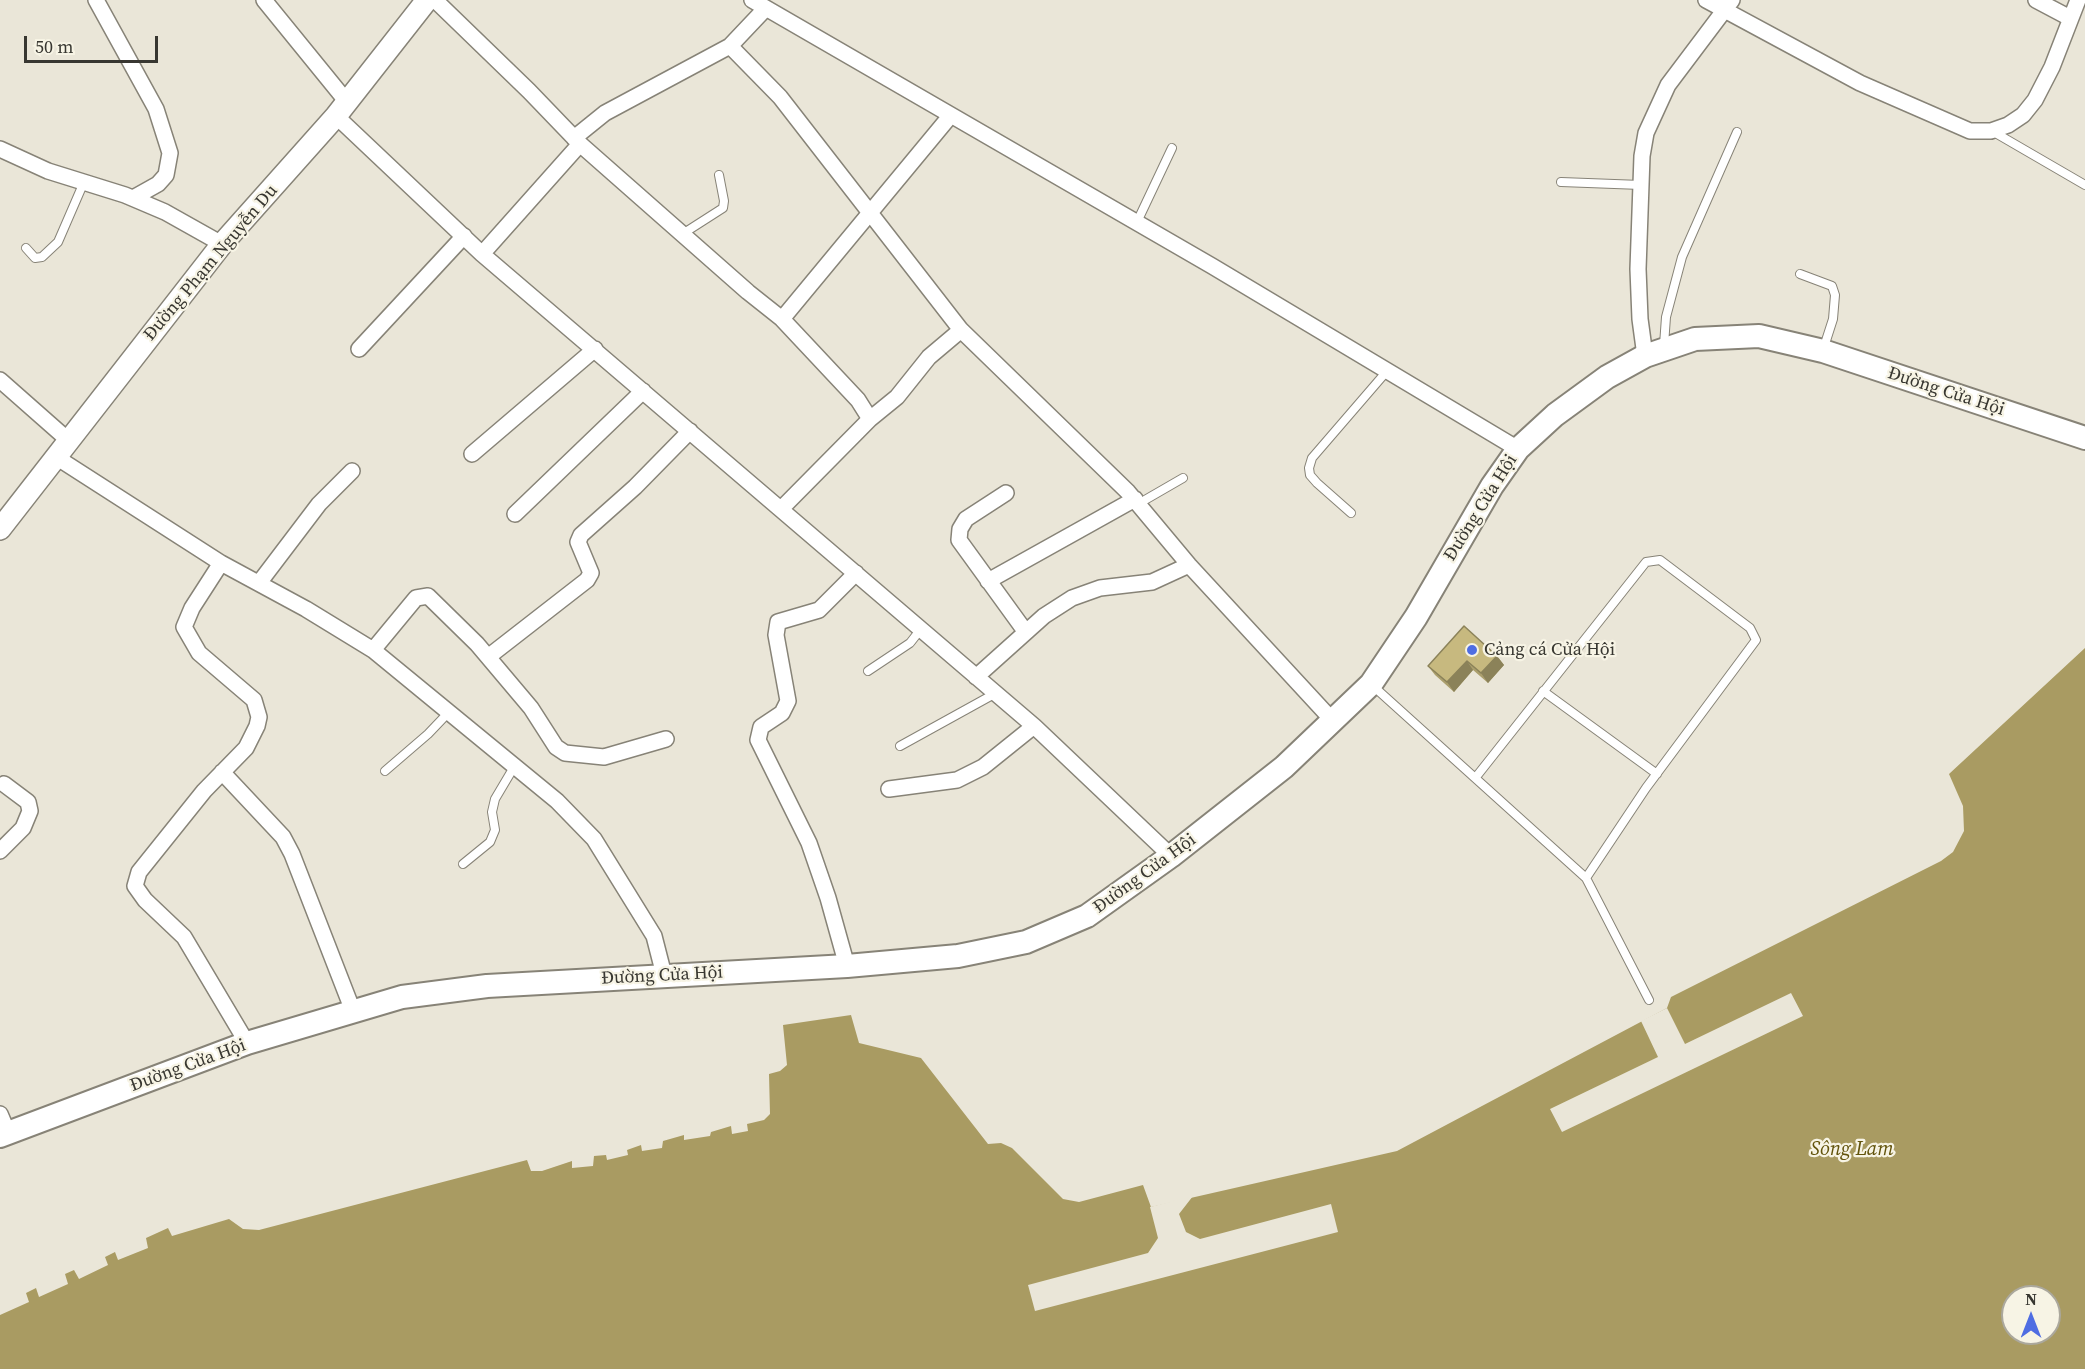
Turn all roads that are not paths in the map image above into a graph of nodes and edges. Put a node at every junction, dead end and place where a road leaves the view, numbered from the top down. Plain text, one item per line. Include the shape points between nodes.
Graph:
1 (96, 0) edge
2 (264, 0) edge
3 (427, 0) edge
4 (435, 0) edge
5 (1706, 0) edge
6 (2036, 0) edge
7 (2078, 0) edge
8 (759, 5) edge
9 (1727, 5) edge
10 (2070, 18) junction
11 (730, 46) junction
12 (341, 109) junction
13 (951, 115) junction
14 (1990, 130) junction
15 (1737, 132) dead end
16 (577, 141) junction
17 (1172, 148) dead end
18 (0, 149) edge
19 (719, 175) dead end
20 (84, 182) junction
21 (1561, 182) dead end
22 (1641, 185) junction
23 (2085, 185) edge
24 (133, 198) junction
25 (870, 212) junction
26 (1137, 222) junction
27 (684, 233) junction
28 (464, 236) junction
29 (222, 244) junction
30 (26, 248) dead end
31 (483, 254) junction
32 (1800, 274) dead end
33 (782, 319) junction
34 (961, 330) junction
35 (359, 349) dead end
36 (595, 349) junction
37 (1823, 351) junction
38 (1654, 353) junction
39 (1388, 371) junction
40 (0, 380) edge
41 (643, 391) junction
42 (870, 419) junction
43 (690, 431) junction
44 (2085, 438) edge
45 (69, 440) junction
46 (1518, 449) junction
47 (472, 454) dead end
48 (56, 457) junction
49 (352, 471) dead end
50 (1183, 478) dead end
51 (1006, 493) dead end
52 (1137, 502) junction
53 (781, 509) junction
54 (1351, 513) dead end
55 (514, 514) dead end
56 (0, 529) edge
57 (221, 563) junction
58 (1190, 565) junction
59 (856, 573) junction
60 (988, 580) junction
61 (259, 584) junction
62 (921, 629) junction
63 (1025, 631) junction
64 (373, 650) junction
65 (488, 657) junction
66 (868, 671) dead end
67 (976, 677) junction
68 (1371, 684) junction
69 (1543, 691) junction
70 (996, 693) junction
71 (448, 712) junction
72 (1334, 722) junction
73 (1034, 726) junction
74 (666, 739) dead end
75 (900, 746) dead end
76 (514, 767) junction
77 (385, 771) dead end
78 (222, 772) junction
79 (1657, 774) junction
80 (1476, 777) junction
81 (4, 784) dead end
82 (889, 789) dead end
83 (0, 851) edge
84 (1171, 856) junction
85 (463, 864) dead end
86 (1586, 878) junction
87 (840, 967) junction
88 (664, 975) junction
89 (1649, 1000) dead end
90 (353, 1011) junction
91 (247, 1043) junction
92 (3, 1128) edge

1 - 24 street via 156,109 170,153 166,175
2 - 12 street
3 - 12 main road, Đường Phạm Nguyễn Du
4 - 16 street
5 - 9 street
6 - 10 street
7 - 10 street
8 - 11 street
8 - 13 street
9 - 14 street via 1860,83 1970,130
9 - 22 street via 1668,86 1654,112 1642,156
10 - 14 street via 2035,100 2023,115
11 - 16 street via 605,113
11 - 25 street via 780,97
12 - 28 street
12 - 29 main road, Đường Phạm Nguyễn Du
13 - 25 street
13 - 26 street
14 - 23 lane
15 - 38 lane via 1682,257
16 - 27 street
16 - 31 street
17 - 26 lane
18 - 20 street
19 - 27 lane via 723,208
20 - 24 street
20 - 30 lane via 58,242 42,257 35,258
21 - 22 lane
22 - 38 street via 1640,319
24 - 29 street
25 - 33 street
25 - 34 street
26 - 39 street
27 - 33 street
28 - 31 street
28 - 35 street
29 - 45 main road, Đường Phạm Nguyễn Du
31 - 36 street
32 - 37 lane via 1832,286 1835,295 1833,319
33 - 42 street via 845,385
34 - 42 street via 929,357 897,397
34 - 52 street
36 - 41 street
36 - 47 street
37 - 38 main road, Đường Cửa Hội via 1759,336 1695,339
37 - 44 main road, Đường Cửa Hội
38 - 46 main road, Đường Cửa Hội via 1607,377
39 - 46 street
39 - 54 lane via 1312,458 1309,468 1317,483
40 - 45 street
41 - 43 street
41 - 55 street
42 - 53 street
43 - 53 street
43 - 65 street via 580,535 578,542 591,573 587,580
45 - 48 main road, Đường Phạm Nguyễn Du
46 - 68 main road, Đường Cửa Hội
48 - 56 main road, Đường Phạm Nguyễn Du
48 - 57 street
49 - 61 street via 319,504
50 - 52 lane
51 - 60 street via 966,519 960,529 959,540
52 - 58 street
52 - 60 street
53 - 59 street
57 - 61 street
57 - 78 street via 184,627 199,653 254,700 260,717 246,748
58 - 63 street via 1152,582 1100,588 1072,598
58 - 72 street
59 - 62 street
59 - 87 street via 819,610 778,622 776,635 788,701 782,714 760,727 758,740 809,843 828,898
60 - 63 street
61 - 64 street
62 - 66 lane via 910,643
62 - 67 street
63 - 67 street
64 - 65 street via 416,598 428,596
64 - 71 street
65 - 74 street via 531,708 556,747 565,753 604,757
67 - 70 street
68 - 72 main road, Đường Cửa Hội
68 - 80 lane
69 - 79 lane
69 - 79 lane via 1646,562 1660,560 1750,628 1756,640
69 - 80 lane
70 - 73 street
70 - 75 lane
71 - 76 street
71 - 77 lane
72 - 84 main road, Đường Cửa Hội via 1284,767
73 - 82 street via 983,767 957,780
73 - 84 street
76 - 85 lane via 495,799 495,830 490,842
76 - 88 street via 558,801 594,839 654,936
78 - 90 street via 283,837
78 - 91 street via 139,872 135,886 184,937
79 - 86 lane
80 - 86 lane
81 - 83 street via 28,802 30,811 23,828
84 - 87 main road, Đường Cửa Hội via 1087,916 1026,942 958,956
86 - 89 lane
87 - 88 main road, Đường Cửa Hội
88 - 90 main road, Đường Cửa Hội via 450,990
90 - 91 main road, Đường Cửa Hội
91 - 92 main road, Đường Cửa Hội

